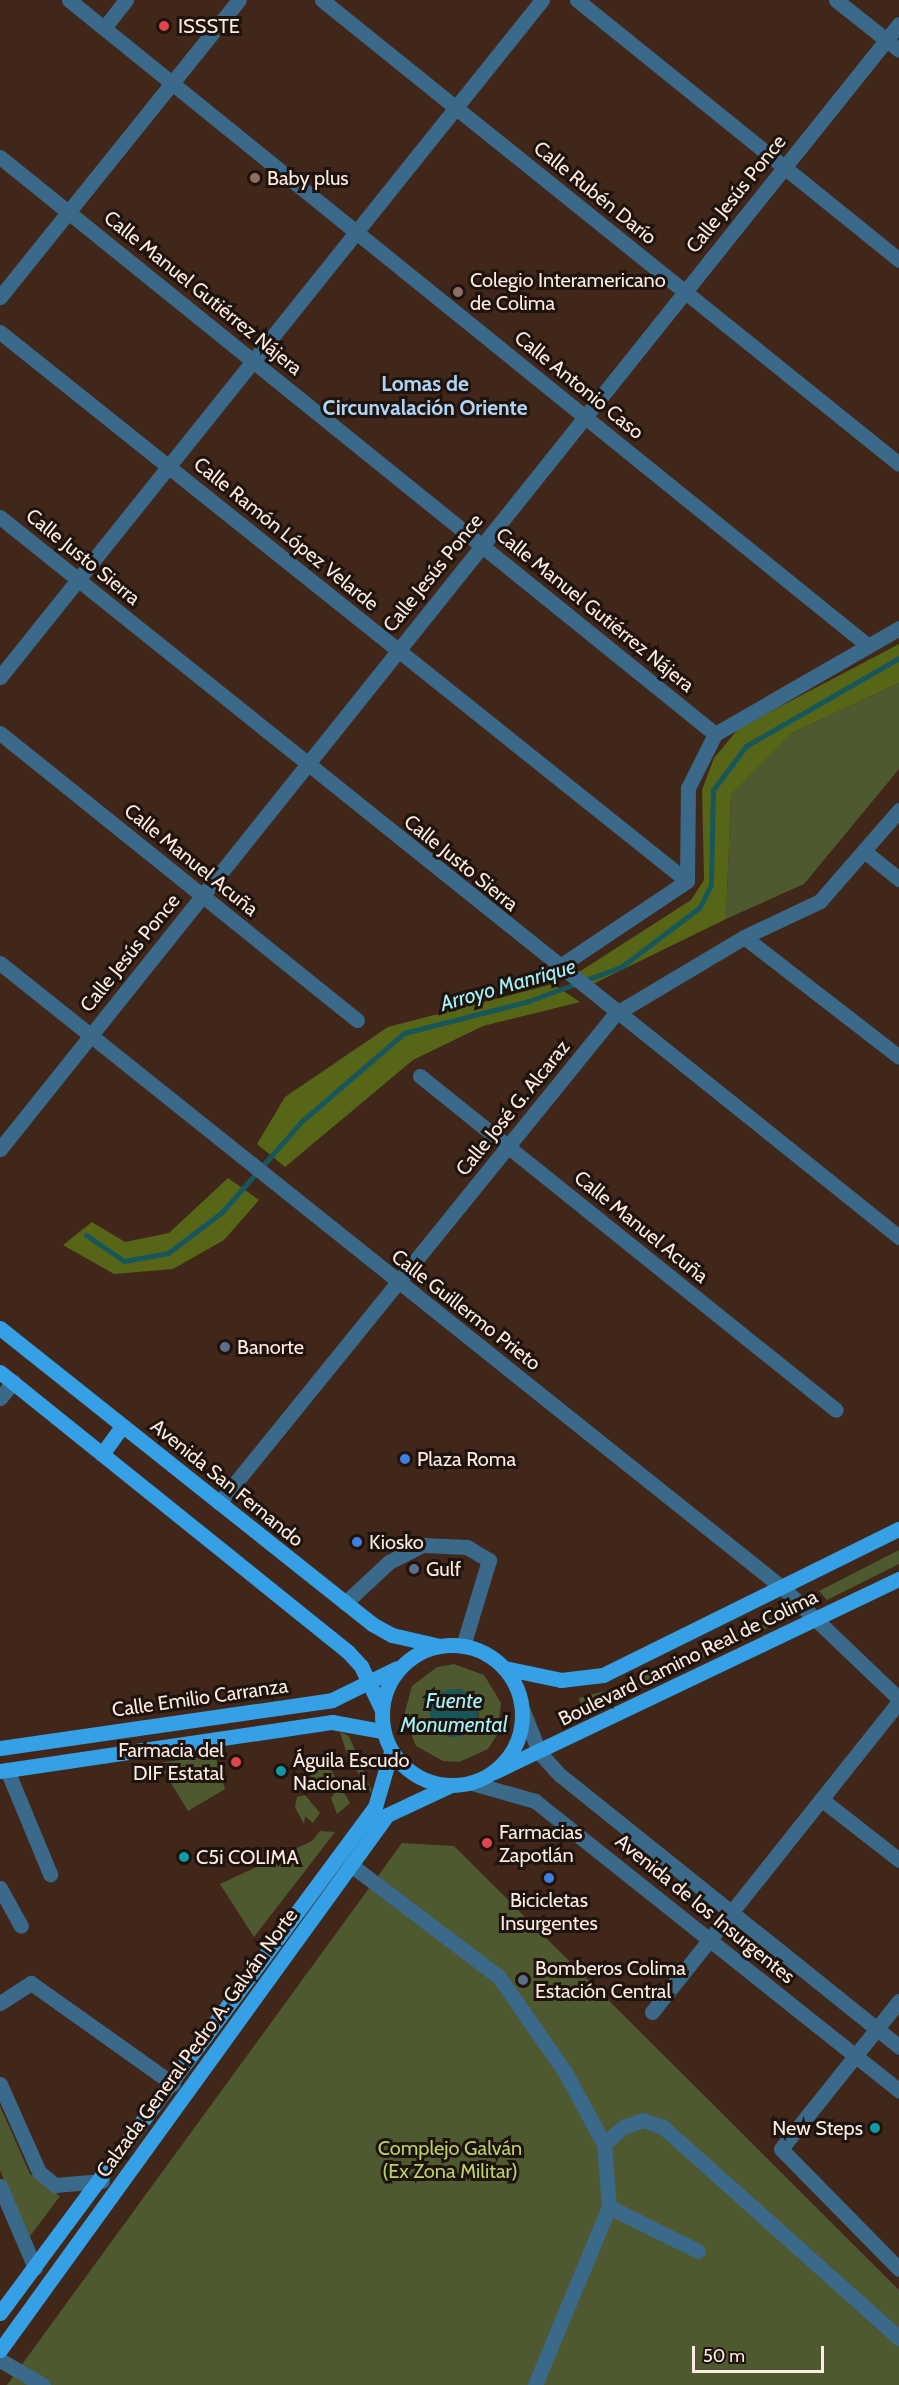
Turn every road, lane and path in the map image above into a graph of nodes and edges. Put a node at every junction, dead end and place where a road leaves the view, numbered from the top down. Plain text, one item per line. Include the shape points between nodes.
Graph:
1 (69, 0) edge
2 (126, 0) edge
3 (240, 0) edge
4 (322, 0) edge
5 (543, 0) edge
6 (577, 0) edge
7 (836, 0) edge
8 (899, 24) edge
9 (104, 28) junction
10 (886, 40) junction
11 (899, 50) edge
12 (172, 83) junction
13 (456, 108) junction
14 (0, 157) edge
15 (784, 167) junction
16 (68, 212) junction
17 (356, 232) junction
18 (899, 260) edge
19 (685, 292) junction
20 (0, 297) edge
21 (0, 332) edge
22 (253, 361) junction
23 (585, 417) junction
24 (899, 465) edge
25 (168, 466) junction
26 (0, 517) edge
27 (482, 546) junction
28 (78, 580) junction
29 (899, 628) edge
30 (866, 644) junction
31 (399, 650) junction
32 (0, 677) edge
33 (0, 733) edge
34 (715, 734) junction
35 (307, 765) junction
36 (899, 810) edge
37 (864, 851) junction
38 (899, 879) edge
39 (687, 882) junction
40 (202, 896) junction
41 (744, 937) junction
42 (0, 963) edge
43 (561, 971) junction
44 (615, 1014) junction
45 (357, 1020) dead end
46 (90, 1036) junction
47 (899, 1057) edge
48 (420, 1076) dead end
49 (509, 1148) junction
50 (0, 1149) edge
51 (899, 1237) edge
52 (396, 1281) junction
53 (0, 1328) edge
54 (0, 1372) edge
55 (13, 1382) junction
56 (0, 1398) edge
57 (836, 1410) dead end
58 (122, 1426) junction
59 (102, 1454) junction
60 (219, 1503) junction
61 (899, 1529) edge
62 (899, 1579) edge
63 (784, 1589) junction
64 (345, 1604) junction
65 (816, 1620) junction
66 (440, 1646) junction
67 (463, 1646) junction
68 (400, 1667) junction
69 (504, 1668) junction
70 (369, 1683) junction
71 (899, 1700) edge
72 (381, 1708) junction
73 (523, 1711) junction
74 (382, 1731) junction
75 (0, 1748) edge
76 (391, 1752) junction
77 (539, 1752) junction
78 (4, 1771) edge
79 (494, 1772) junction
80 (472, 1783) junction
81 (449, 1786) junction
82 (821, 1799) junction
83 (899, 1860) edge
84 (351, 1865) junction
85 (50, 1874) dead end
86 (0, 1888) edge
87 (731, 1913) junction
88 (21, 1926) dead end
89 (710, 1940) junction
90 (899, 2001) edge
91 (0, 2003) edge
92 (652, 2012) dead end
93 (876, 2029) junction
94 (899, 2047) edge
95 (855, 2055) junction
96 (0, 2084) edge
97 (173, 2084) junction
98 (899, 2091) edge
99 (604, 2144) junction
100 (102, 2181) junction
101 (0, 2186) edge
102 (609, 2207) junction
103 (698, 2251) dead end
104 (35, 2268) junction
105 (899, 2269) edge
106 (0, 2313) edge
107 (899, 2338) edge
108 (0, 2350) edge
109 (0, 2360) edge
110 (43, 2385) edge
111 (535, 2385) edge

1 - 9 street, Calle Antonio Caso
2 - 9 street
3 - 12 street
4 - 13 street, Calle Rubén Darío
5 - 13 street
6 - 15 street
7 - 10 street
8 - 10 street, Calle Jesús Ponce
9 - 12 street, Calle Antonio Caso
10 - 11 street
10 - 15 street, Calle Jesús Ponce
12 - 16 street
12 - 17 street, Calle Antonio Caso
13 - 17 street
13 - 19 street, Calle Rubén Darío
14 - 16 street, Calle Manuel Gutiérrez Nájera
15 - 18 street
15 - 19 street, Calle Jesús Ponce
16 - 20 street
16 - 22 street, Calle Manuel Gutiérrez Nájera
17 - 22 street
17 - 23 street, Calle Antonio Caso
19 - 23 street, Calle Jesús Ponce
19 - 24 street, Calle Rubén Darío
21 - 25 street, Calle Ramón López Velarde
22 - 25 street
22 - 27 street, Calle Manuel Gutiérrez Nájera
23 - 27 street, Calle Jesús Ponce
23 - 30 street, Calle Antonio Caso
25 - 28 street
25 - 31 street, Calle Ramón López Velarde
26 - 28 street, Calle Justo Sierra
27 - 31 street, Calle Jesús Ponce
27 - 34 street, Calle Manuel Gutiérrez Nájera
28 - 32 street
28 - 35 street, Calle Justo Sierra
29 - 30 street
30 - 34 street
31 - 35 street, Calle Jesús Ponce
31 - 39 street, Calle Ramón López Velarde
33 - 40 street, Calle Manuel Acuña
34 - 39 street via 688,788
35 - 40 street, Calle Jesús Ponce
35 - 43 street, Calle Justo Sierra
36 - 37 street, Calle José G. Alcaraz
37 - 38 street
37 - 41 street, Calle José G. Alcaraz via 820,901
39 - 43 street
40 - 45 street, Calle Manuel Acuña
40 - 46 street, Calle Jesús Ponce
41 - 44 street, Calle José G. Alcaraz
41 - 47 street
42 - 46 street, Calle Guillermo Prieto
43 - 44 street, Calle Justo Sierra
44 - 49 street, Calle José G. Alcaraz
44 - 51 street, Calle Justo Sierra
46 - 50 street, Calle Jesús Ponce
46 - 52 street, Calle Guillermo Prieto
48 - 49 street, Calle Manuel Acuña
49 - 52 street, Calle José G. Alcaraz
49 - 57 street, Calle Manuel Acuña
52 - 60 street, Calle José G. Alcaraz
52 - 63 street, Calle Guillermo Prieto
53 - 58 main road, Avenida San Fernando
54 - 55 main road
55 - 56 street
55 - 59 main road
58 - 59 main road
58 - 60 main road, Avenida San Fernando
59 - 70 main road via 348,1652
60 - 64 main road, Avenida San Fernando
61 - 63 main road, Boulevard Camino Real de Colima
62 - 65 main road, Boulevard Camino Real de Colima
63 - 65 street, Calle Guillermo Prieto
63 - 69 main road, Boulevard Camino Real de Colima via 603,1675 561,1680
64 - 66 main road, Avenida San Fernando via 392,1635
64 - 67 street via 389,1562 423,1545 467,1547 489,1560
65 - 71 street, Calle Guillermo Prieto
65 - 77 main road, Boulevard Camino Real de Colima
66 - 67 main road
66 - 68 main road
67 - 69 main road
68 - 70 main road, Calle Emilio Carranza
68 - 72 main road
69 - 73 main road
70 - 72 main road
70 - 75 main road, Calle Emilio Carranza via 332,1700
71 - 82 street
72 - 74 main road
73 - 77 street, Avenida de los Insurgentes
73 - 79 main road via 510,1756
74 - 76 main road
74 - 78 main road via 332,1722
76 - 81 main road via 406,1771
76 - 97 main road, Calzada General Pedro A. Galván Norte via 375,1807
77 - 79 main road, Boulevard Camino Real de Colima
77 - 87 street, Avenida de los Insurgentes
78 - 85 street
79 - 80 main road
80 - 81 main road
80 - 89 street, Avenida de los Insurgentes via 535,1801
81 - 84 main road, Calzada General Pedro A. Galván Norte via 387,1815
82 - 83 street
82 - 87 street
84 - 99 street via 499,1977 565,2072
84 - 108 main road, Calzada General Pedro A. Galván Norte
86 - 88 street
87 - 89 street
87 - 93 street, Avenida de los Insurgentes
89 - 92 street
89 - 95 street, Avenida de los Insurgentes
90 - 93 street
91 - 97 street via 31,1983
93 - 94 street, Avenida de los Insurgentes
93 - 95 street
95 - 98 street, Avenida de los Insurgentes
95 - 105 street via 781,2149
96 - 100 street via 39,2172 55,2185
97 - 100 main road, Calzada General Pedro A. Galván Norte
99 - 102 street
99 - 107 street via 623,2127 642,2120 663,2127
100 - 104 main road, Calzada General Pedro A. Galván Norte
101 - 104 street
102 - 103 street
102 - 111 street
104 - 106 main road, Calzada General Pedro A. Galván Norte
109 - 110 street

